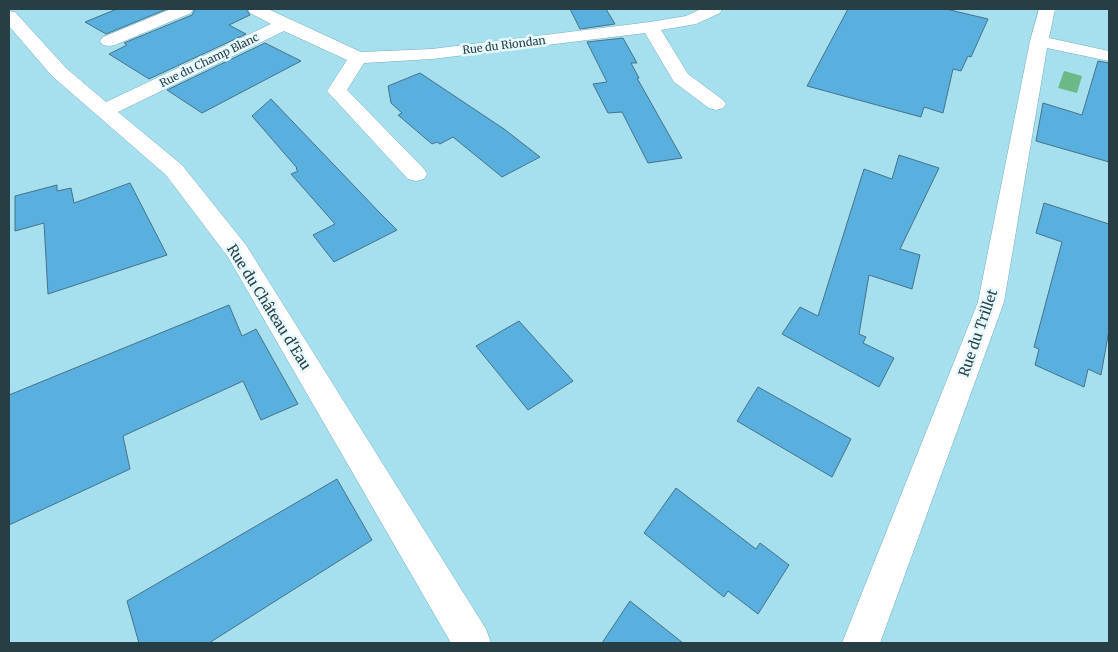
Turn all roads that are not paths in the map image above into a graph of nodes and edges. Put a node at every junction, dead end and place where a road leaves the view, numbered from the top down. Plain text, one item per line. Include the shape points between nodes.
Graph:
1 (185, 9) edge
2 (256, 9) edge
3 (714, 9) edge
4 (1047, 9) edge
5 (9, 16) edge
6 (284, 24) junction
7 (650, 26) junction
8 (110, 41) dead end
9 (1039, 41) junction
10 (1109, 56) edge
11 (358, 58) junction
12 (716, 104) dead end
13 (105, 110) junction
14 (416, 174) dead end
15 (472, 643) edge
16 (861, 643) edge

1 - 8 street
2 - 6 street, Rue du Champ Blanc
3 - 7 street, Rue du Riondan via 690,20
4 - 9 street, Rue du Trillet
5 - 13 street, Rue du Château d'Eau via 59,72
6 - 11 street, Rue du Riondan
6 - 13 street, Rue du Champ Blanc
7 - 11 street, Rue du Riondan via 432,54
7 - 12 street via 680,78
9 - 10 street
9 - 16 street, Rue du Trillet via 991,302
11 - 14 street via 337,91
13 - 15 street, Rue du Château d'Eau via 174,170 237,251

